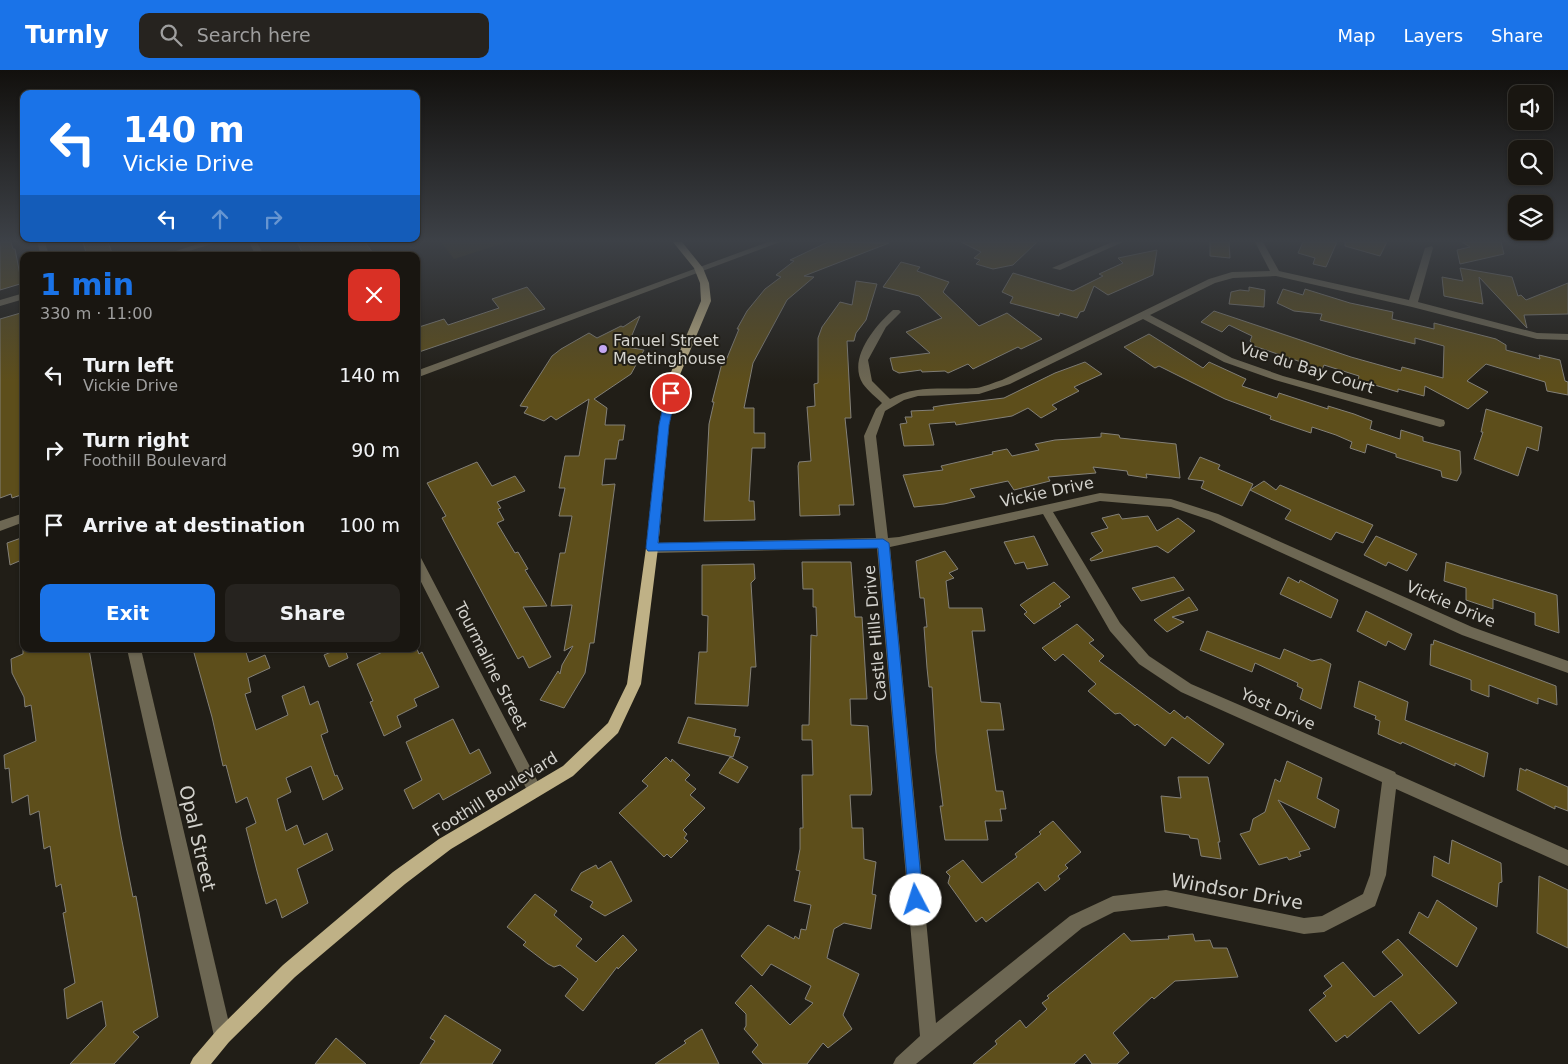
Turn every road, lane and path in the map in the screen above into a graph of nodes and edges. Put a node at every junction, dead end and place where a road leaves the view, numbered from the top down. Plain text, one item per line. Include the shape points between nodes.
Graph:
1 (651, 288) edge
2 (707, 288) edge
3 (1197, 288) edge
4 (1344, 288) edge
5 (1417, 288) edge
6 (20, 297) edge
7 (0, 303) edge
8 (1413, 304) junction
9 (896, 312) dead end
10 (1143, 315) junction
11 (1568, 336) edge
12 (420, 374) edge
13 (888, 404) junction
14 (1440, 422) dead end
15 (1044, 508) junction
16 (20, 518) edge
17 (0, 526) edge
18 (883, 543) junction
19 (652, 548) junction
20 (420, 567) edge
21 (135, 652) edge
22 (1568, 666) edge
23 (1390, 777) junction
24 (534, 789) junction
25 (1568, 858) edge
26 (223, 1036) junction
27 (929, 1040) junction
28 (198, 1064) edge
29 (902, 1064) edge

1 - 12 street
2 - 19 main road, Foothill Boulevard via 706,301 674,377 664,425
3 - 10 street
4 - 8 street
5 - 8 street
6 - 7 street
8 - 11 street via 1537,336
9 - 13 street via 882,324 863,360 867,382
10 - 13 street via 1006,382 979,390 918,393
10 - 14 street, Vue du Bay Court via 1228,360 1279,378
13 - 18 street, Castle Hills Drive via 881,409 870,436
15 - 18 street, Vickie Drive
15 - 22 street, Vickie Drive via 1100,497 1171,503 1214,517 1467,631
15 - 23 street, Yost Drive via 1115,626 1144,660 1186,688
16 - 17 street
18 - 19 street, Vickie Drive
18 - 27 street, Castle Hills Drive
19 - 24 main road, Foothill Boulevard via 634,684 613,728 568,770
20 - 24 street, Tourmaline Street
21 - 26 street, Opal Street
23 - 25 street, Yost Drive
23 - 27 street, Windsor Drive via 1378,875 1369,900 1324,924 1304,926 1166,898 1113,904 1076,922
24 - 26 main road, Foothill Boulevard via 444,844 399,878 289,971
26 - 28 main road, Foothill Boulevard
27 - 29 street, Windsor Drive

